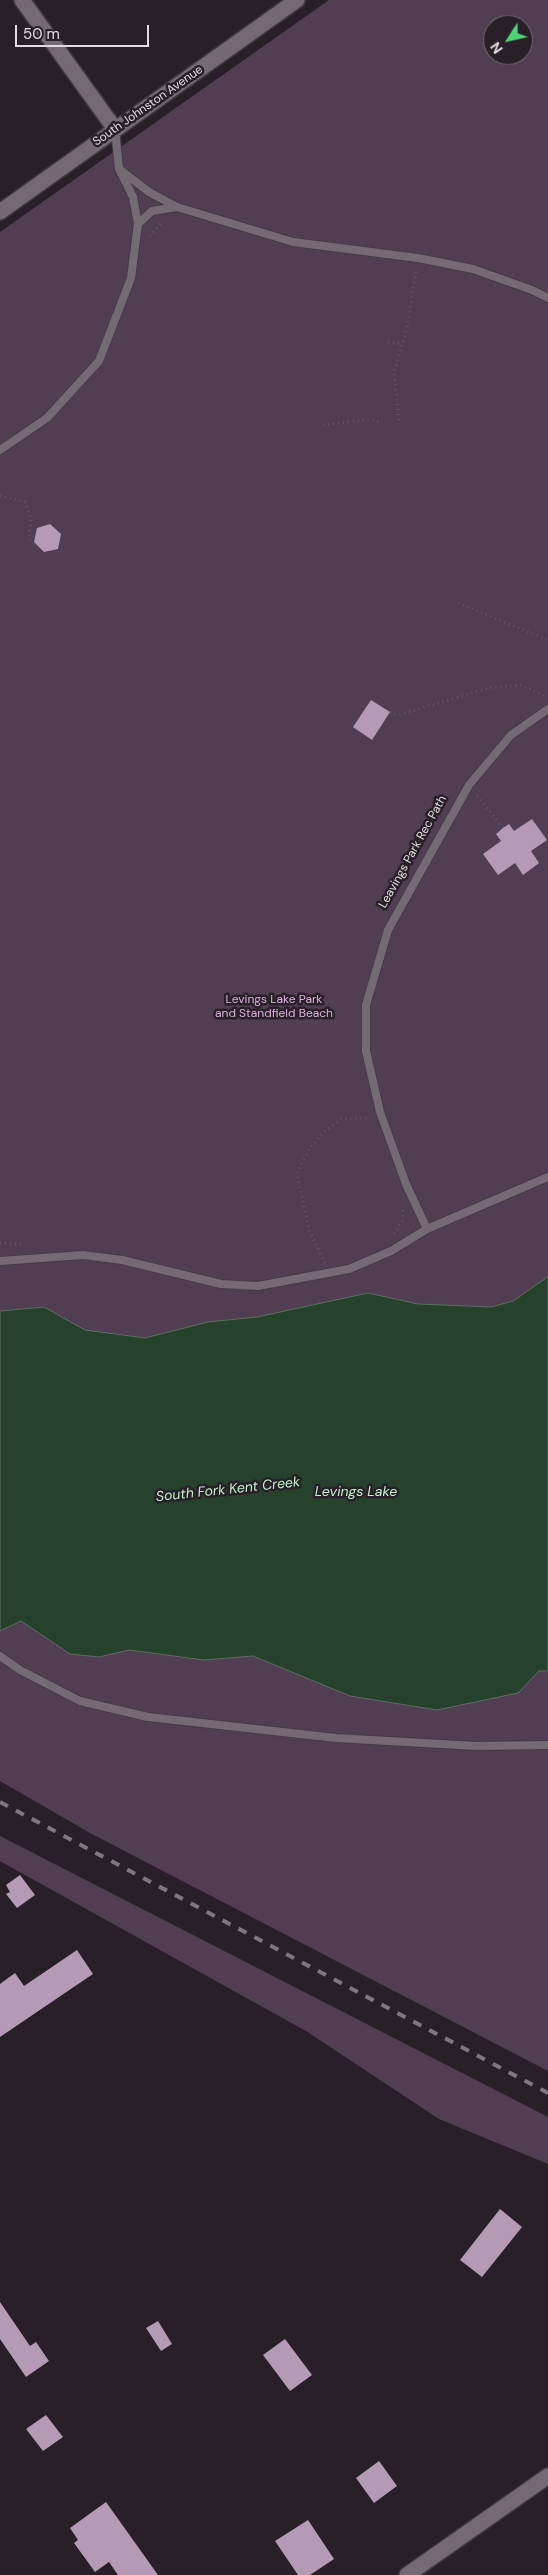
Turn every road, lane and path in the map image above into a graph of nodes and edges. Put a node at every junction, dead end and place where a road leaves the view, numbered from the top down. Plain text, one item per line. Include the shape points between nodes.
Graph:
1 (22, 0) edge
2 (297, 0) edge
3 (116, 129) junction
4 (119, 169) junction
5 (177, 207) junction
6 (0, 212) edge
7 (138, 224) junction
8 (418, 258) junction
9 (548, 298) edge
10 (388, 342) dead end
11 (402, 344) junction
12 (399, 420) dead end
13 (379, 422) dead end
14 (323, 424) dead end
15 (0, 450) edge
16 (0, 496) edge
17 (34, 542) dead end
18 (458, 603) dead end
19 (548, 640) edge
20 (548, 698) edge
21 (542, 701) dead end
22 (548, 709) edge
23 (390, 712) dead end
24 (469, 785) junction
25 (503, 828) dead end
26 (374, 1118) dead end
27 (548, 1177) edge
28 (404, 1205) dead end
29 (427, 1229) junction
30 (387, 1238) dead end
31 (0, 1243) edge
32 (34, 1245) dead end
33 (0, 1261) edge
34 (333, 1262) dead end
35 (326, 1264) junction
36 (319, 1266) dead end
37 (0, 1656) edge
38 (548, 1745) edge
39 (548, 2476) edge
40 (407, 2575) edge

1 - 3 street
2 - 3 street, South Johnston Avenue
3 - 4 lane
3 - 6 street, South Johnston Avenue
4 - 5 lane via 149,192
4 - 7 lane via 133,197
5 - 7 lane via 152,211
5 - 8 lane via 293,242
7 - 15 lane via 131,278 99,360 47,418
8 - 9 lane via 473,269
8 - 11 path
10 - 11 path
11 - 12 path via 394,373
13 - 14 path via 370,419
16 - 17 path via 25,502 31,518 30,539
18 - 19 path
20 - 21 path
20 - 23 path via 521,685 488,688 400,715
22 - 24 lane via 511,735
24 - 25 path
24 - 29 lane via 388,930 366,1005 366,1051 380,1112 406,1184
26 - 35 path via 341,1119 309,1149 297,1174 310,1232
27 - 29 lane
28 - 30 path via 402,1221
29 - 33 lane via 391,1251 349,1269 258,1286 221,1284 122,1260 82,1255
31 - 32 path
34 - 35 path
35 - 36 path
37 - 38 lane via 80,1701 148,1716 336,1738 476,1746
39 - 40 street

